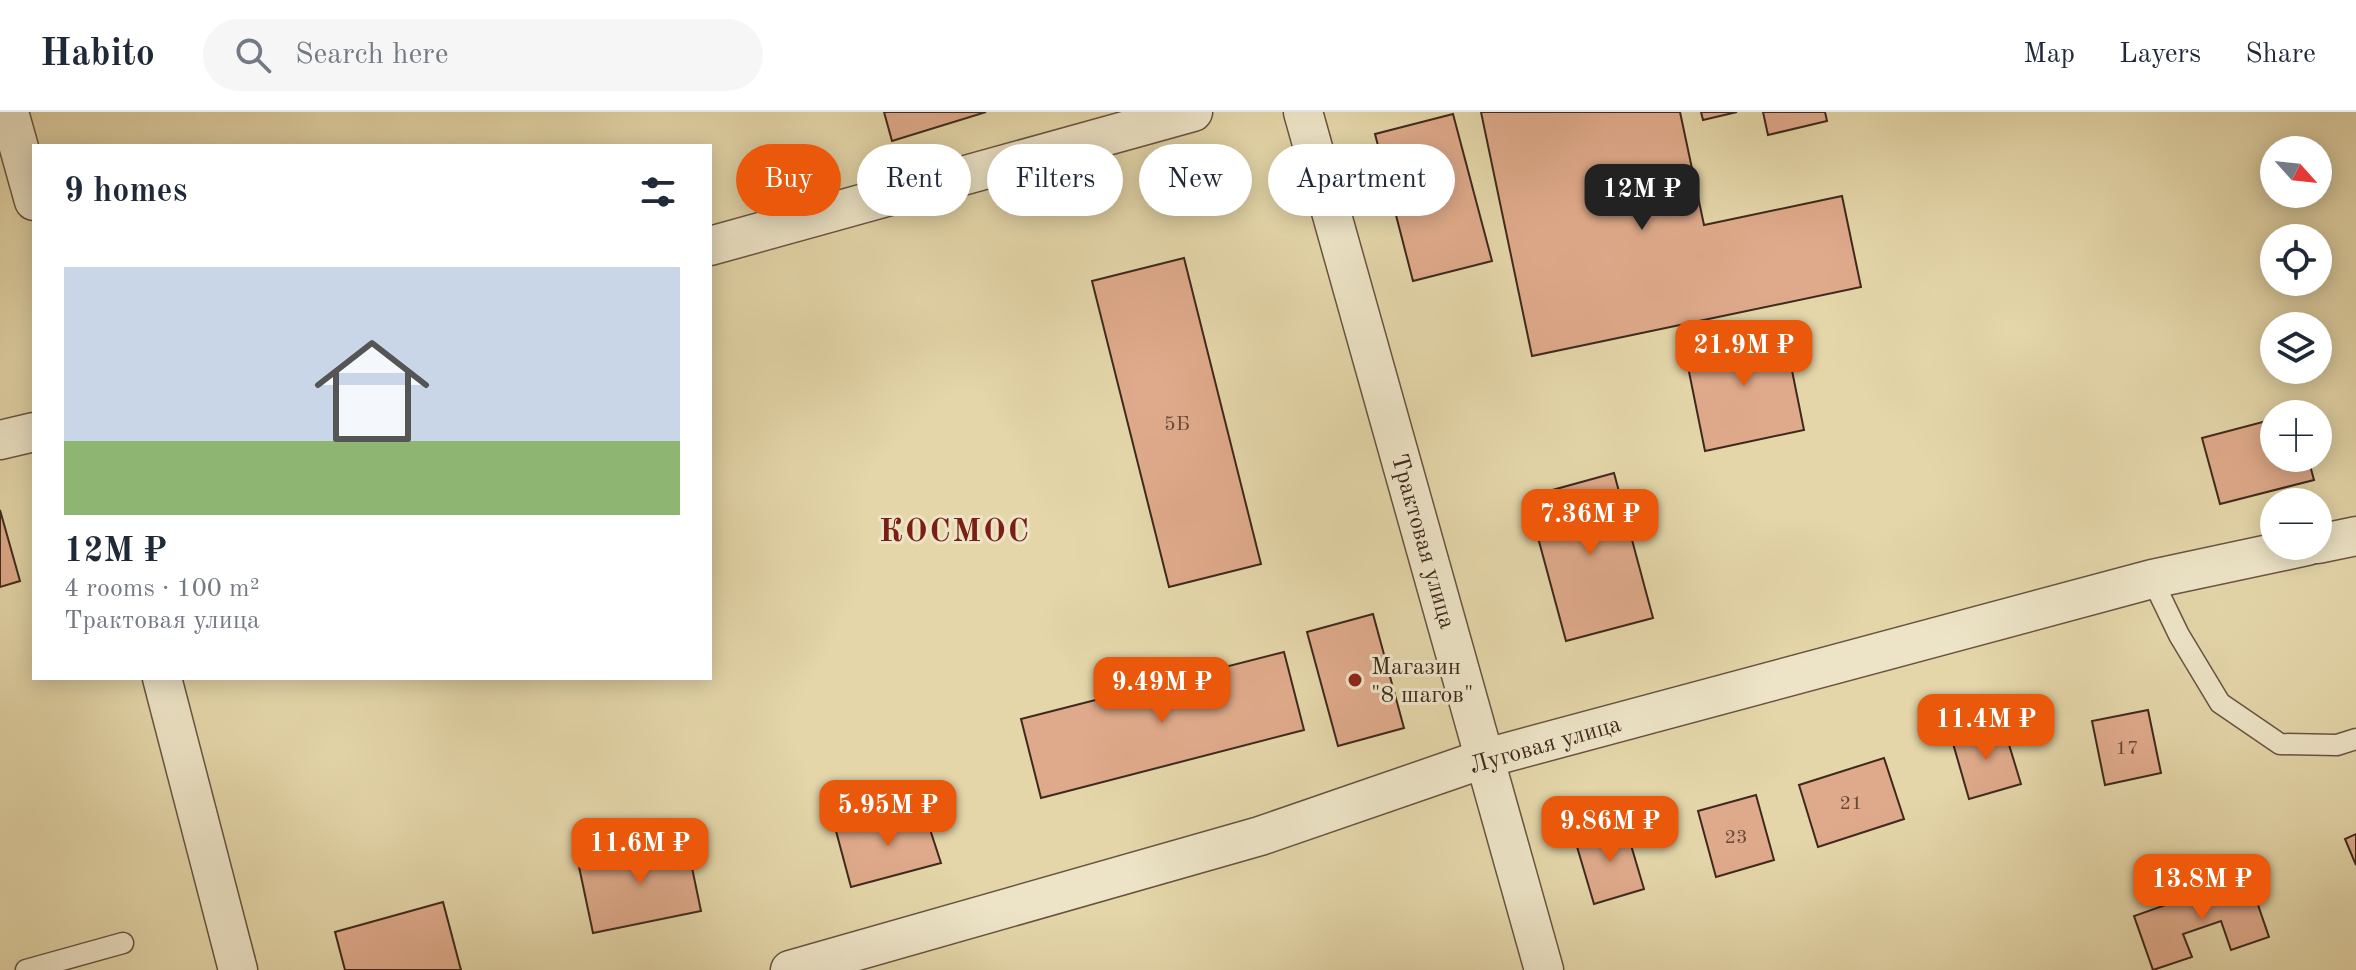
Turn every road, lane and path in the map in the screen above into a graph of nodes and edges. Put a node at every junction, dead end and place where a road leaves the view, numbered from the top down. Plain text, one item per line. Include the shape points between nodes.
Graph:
1 (9, 112) edge
2 (1193, 112) edge
3 (1303, 112) edge
4 (32, 194) edge
5 (712, 245) edge
6 (32, 432) edge
7 (0, 440) edge
8 (2356, 536) edge
9 (2332, 541) edge
10 (2260, 556) edge
11 (2152, 579) junction
12 (163, 680) edge
13 (2356, 739) edge
14 (1486, 758) junction
15 (123, 943) dead end
16 (26, 970) edge
17 (238, 970) edge
18 (790, 970) edge
19 (1544, 970) edge

1 - 4 street
2 - 5 street
3 - 14 street, Трактовая улица
6 - 7 street
8 - 9 street
10 - 11 street, Луговая улица
11 - 13 lane via 2220,703 2280,744 2337,745
11 - 14 street, Луговая улица
12 - 17 street
14 - 18 street, Луговая улица via 1260,836
14 - 19 street, Трактовая улица
15 - 16 lane

